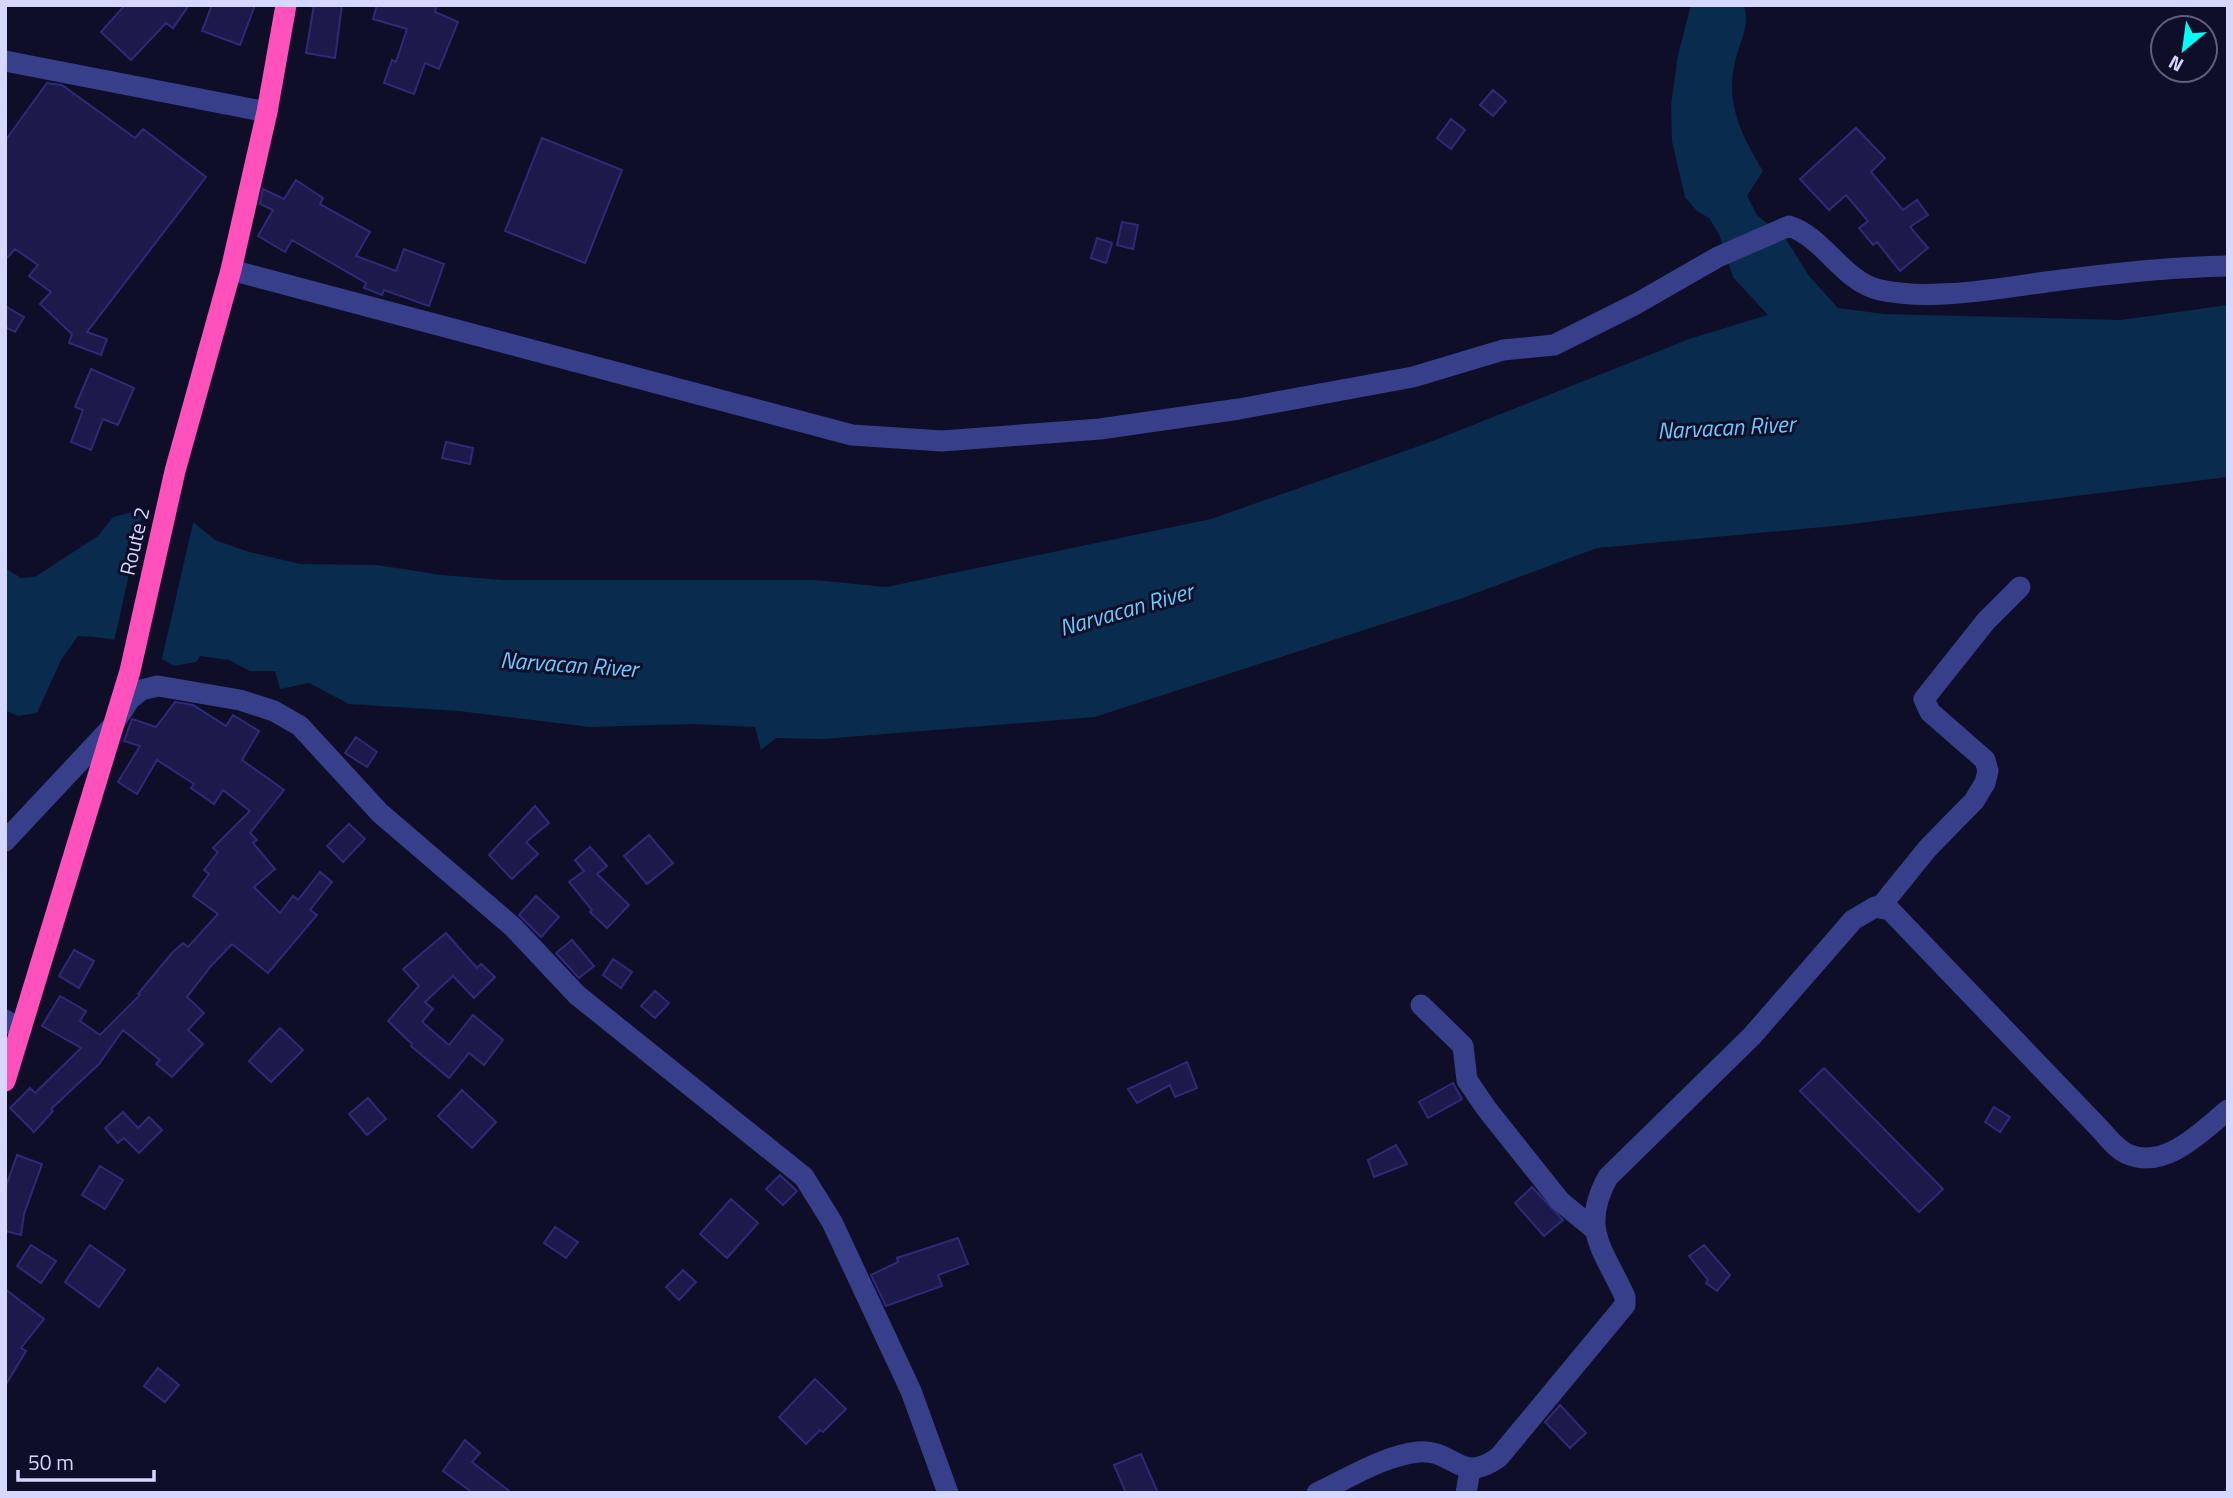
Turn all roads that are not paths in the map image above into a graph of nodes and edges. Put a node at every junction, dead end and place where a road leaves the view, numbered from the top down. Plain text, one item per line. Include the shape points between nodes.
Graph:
1 (286, 5) edge
2 (5, 61) edge
3 (267, 112) junction
4 (2228, 266) edge
5 (231, 270) junction
6 (2021, 587) dead end
7 (111, 728) junction
8 (5, 841) edge
9 (1881, 906) junction
10 (1421, 1005) dead end
11 (13, 1025) edge
12 (5, 1080) edge
13 (2228, 1110) edge
14 (1594, 1229) junction
15 (1470, 1470) junction
16 (948, 1493) edge
17 (1317, 1493) edge
18 (1466, 1493) edge

1 - 3 highway, Route 2
2 - 3 street
3 - 5 highway, Route 2
4 - 5 street via 2102,275 1981,291 1903,293 1859,280 1803,231 1789,226 1718,257 1554,345 1503,351 1413,377 1239,409 1100,429 942,441 852,435
5 - 7 highway, Route 2 via 175,471 130,671
6 - 9 street via 1986,621 1924,699 1930,712 1986,760 1985,783
7 - 8 street
7 - 11 highway, Route 2
7 - 16 street via 130,699 158,685 240,700 300,726 380,813 513,927 577,995 795,1169 816,1194 843,1246 911,1391
9 - 13 street via 1891,910 1938,956 2129,1155 2150,1156 2182,1148
9 - 14 street via 1853,920 1752,1036 1608,1177 1597,1201
10 - 14 street via 1463,1046 1467,1080 1486,1108 1560,1201
11 - 12 highway, Route 2
14 - 15 street via 1625,1297 1624,1309 1499,1457
15 - 17 street via 1420,1451 1378,1464
15 - 18 street

